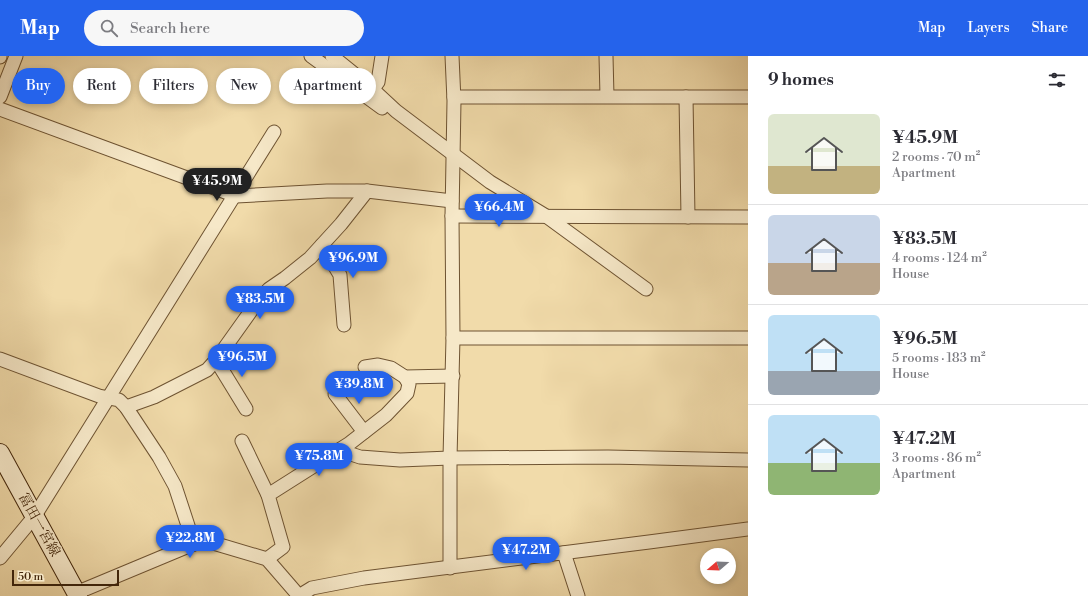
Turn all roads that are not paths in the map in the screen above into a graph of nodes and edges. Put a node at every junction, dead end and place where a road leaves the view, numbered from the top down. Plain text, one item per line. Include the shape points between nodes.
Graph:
1 (16, 56) edge
2 (311, 56) edge
3 (332, 56) edge
4 (382, 56) edge
5 (452, 56) edge
6 (606, 56) edge
7 (347, 68) edge
8 (376, 85) edge
9 (376, 92) edge
10 (606, 96) junction
11 (748, 96) edge
12 (0, 97) edge
13 (454, 97) junction
14 (686, 97) junction
15 (0, 109) edge
16 (274, 132) dead end
17 (453, 158) junction
18 (367, 191) junction
19 (236, 196) junction
20 (452, 201) junction
21 (452, 216) junction
22 (546, 216) junction
23 (688, 217) junction
24 (748, 217) edge
25 (322, 245) junction
26 (646, 289) dead end
27 (344, 324) dead end
28 (453, 338) junction
29 (748, 338) edge
30 (0, 359) edge
31 (216, 360) junction
32 (365, 367) dead end
33 (452, 376) junction
34 (405, 377) junction
35 (334, 394) dead end
36 (109, 397) junction
37 (126, 407) junction
38 (246, 409) dead end
39 (364, 432) junction
40 (242, 441) dead end
41 (339, 450) junction
42 (0, 453) edge
43 (450, 458) junction
44 (748, 460) edge
45 (268, 495) junction
46 (34, 517) junction
47 (748, 529) edge
48 (194, 544) junction
49 (564, 553) junction
50 (0, 558) edge
51 (267, 559) junction
52 (450, 568) junction
53 (327, 591) edge
54 (77, 594) edge
55 (299, 596) edge
56 (578, 596) edge

1 - 12 street
2 - 17 street
3 - 7 street
4 - 8 street
5 - 13 street
6 - 10 street
9 - 17 street
10 - 13 street
10 - 14 street
11 - 14 street
13 - 17 street
14 - 23 street
15 - 19 street
16 - 19 street
17 - 20 street
17 - 22 street
18 - 19 street
18 - 20 street
18 - 25 street
19 - 36 street
20 - 21 street
21 - 22 street
21 - 28 street
22 - 23 street
22 - 26 street
23 - 24 street
25 - 27 street via 340,275
25 - 31 street via 310,258 269,289
28 - 29 street
28 - 33 street
30 - 36 street via 99,396
31 - 37 street via 207,370 154,397
31 - 38 street
32 - 34 street via 378,365 391,368
33 - 34 street
33 - 43 street
34 - 39 street via 409,384 407,393 386,415
35 - 39 street
36 - 37 street via 119,400
36 - 46 street
37 - 48 street via 175,486
39 - 41 street
40 - 45 street
41 - 43 street via 360,457 400,460
41 - 45 street
42 - 46 main road, 冨田一宮線
43 - 44 street via 608,457
43 - 52 street
45 - 51 street via 283,547
46 - 50 street
46 - 54 main road, 冨田一宮線
47 - 49 street
48 - 51 street via 203,540
48 - 54 street
49 - 52 street
49 - 56 street
51 - 55 street
52 - 53 street via 364,578
53 - 55 street via 312,588

